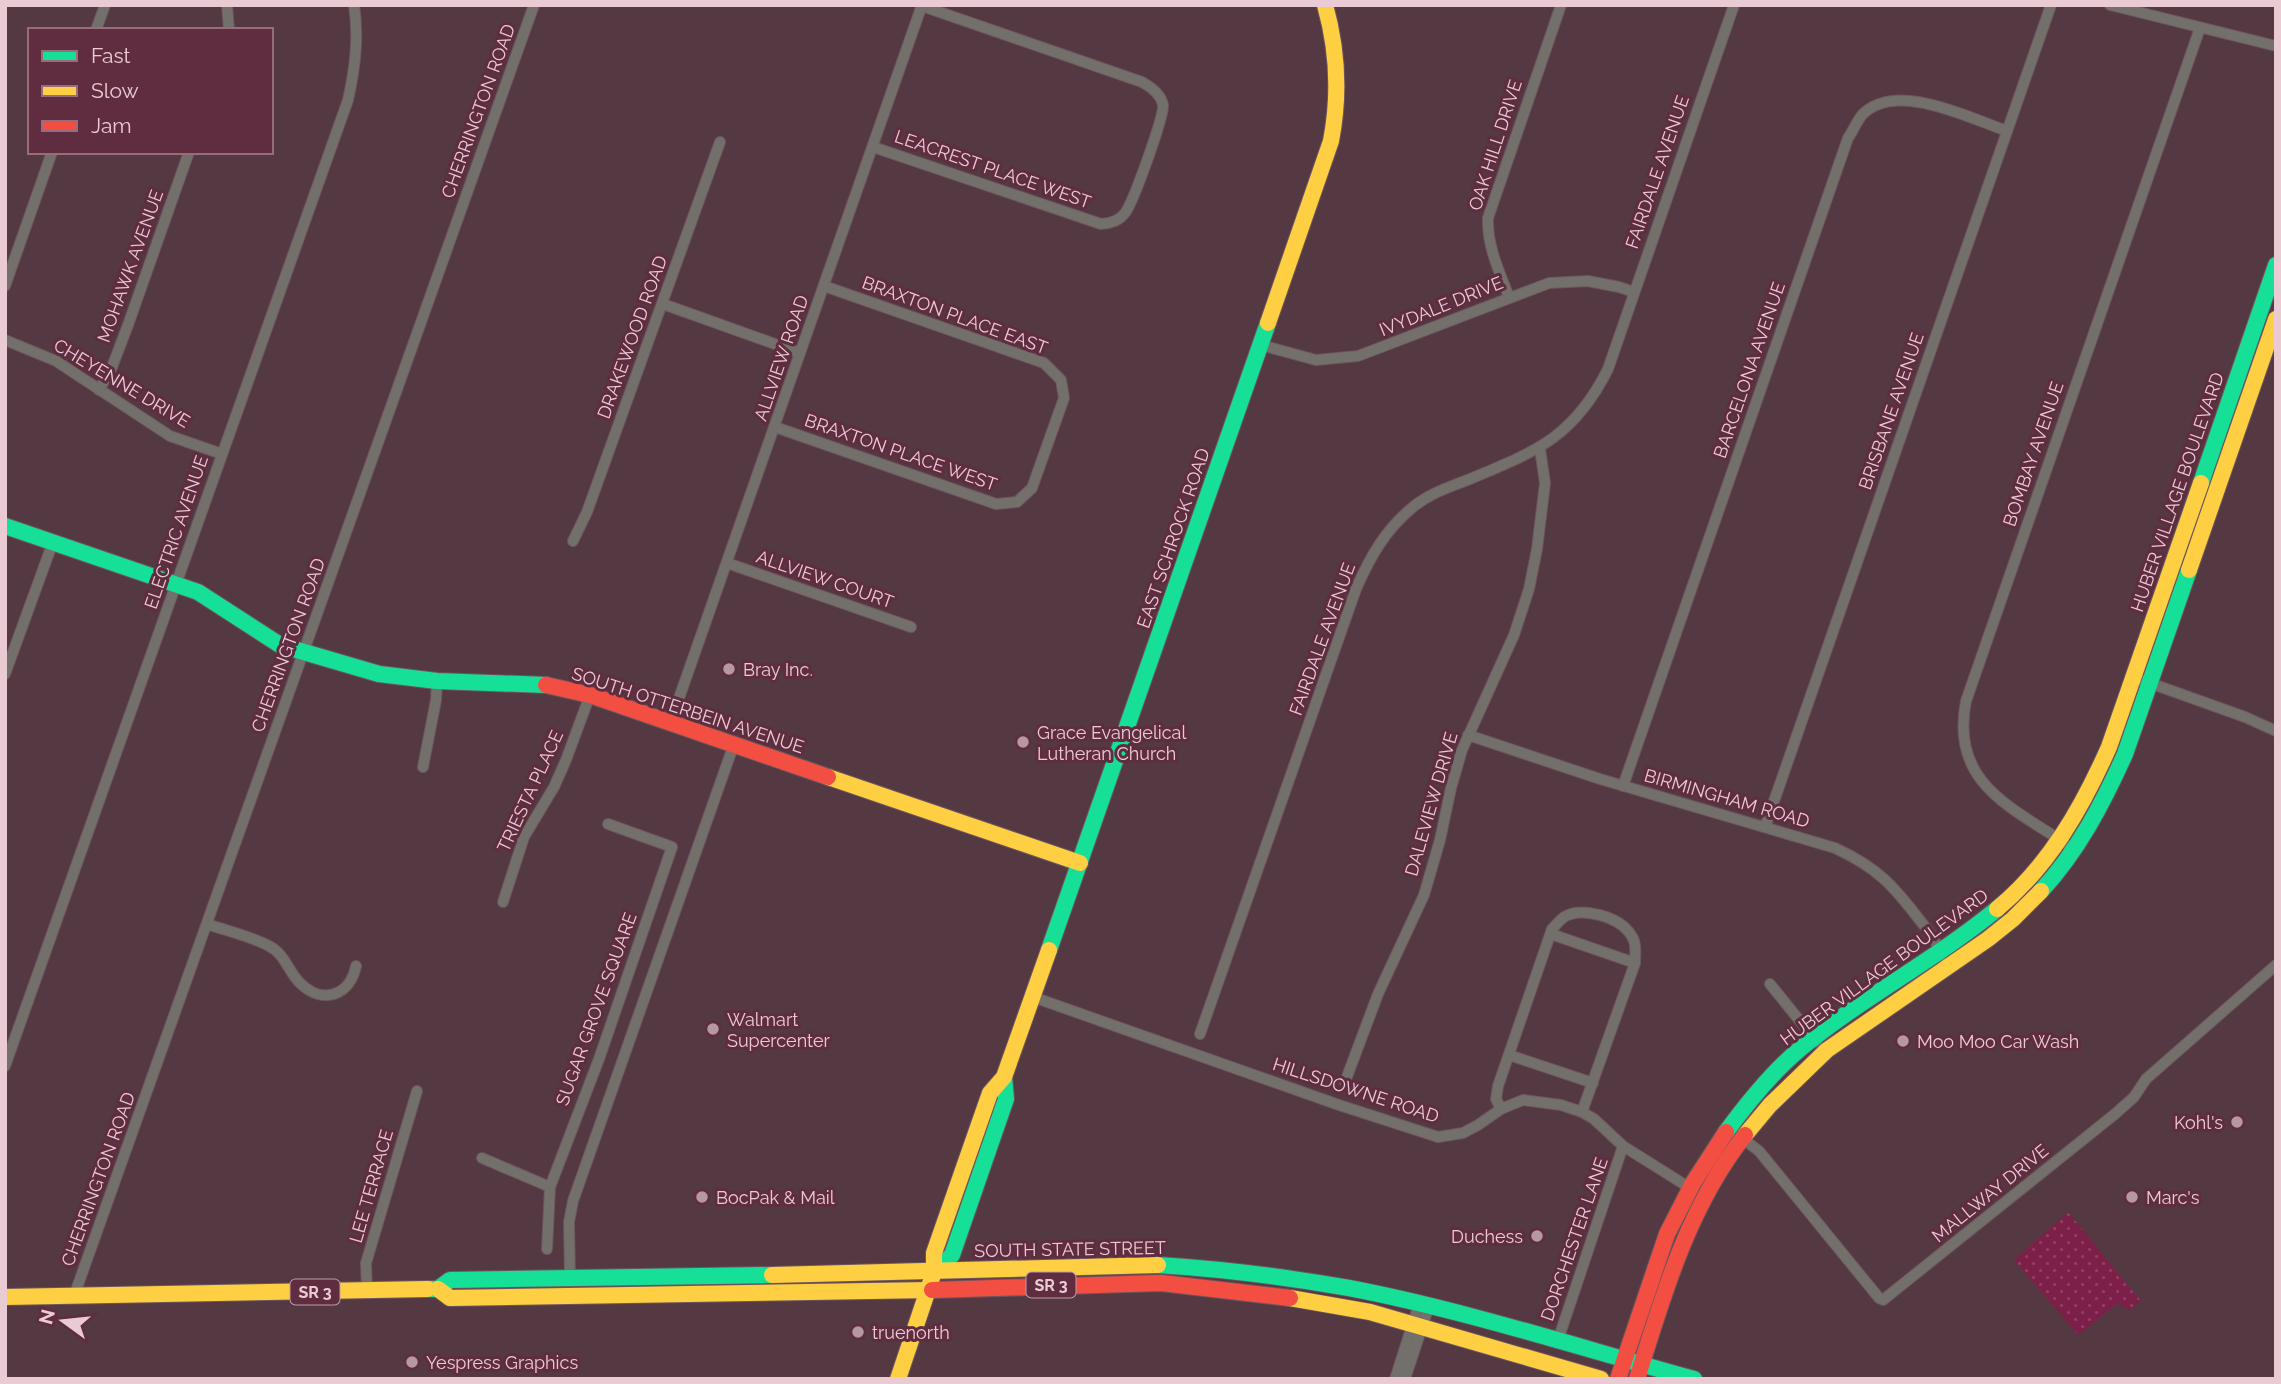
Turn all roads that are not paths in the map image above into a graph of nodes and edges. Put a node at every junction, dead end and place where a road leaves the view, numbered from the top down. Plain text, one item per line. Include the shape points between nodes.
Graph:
1 (105, 5) edge
2 (227, 5) edge
3 (354, 5) edge
4 (534, 5) edge
5 (1325, 5) edge
6 (1561, 5) edge
7 (1734, 5) edge
8 (2051, 5) edge
9 (2110, 5) edge
10 (922, 6) edge
11 (97, 28) edge
12 (229, 28) edge
13 (2200, 28) junction
14 (2276, 46) edge
15 (2007, 131) junction
16 (720, 142) dead end
17 (873, 146) junction
18 (51, 154) edge
19 (188, 154) edge
20 (2276, 265) edge
21 (5, 286) edge
22 (824, 286) junction
23 (1634, 292) junction
24 (1509, 297) junction
25 (663, 304) junction
26 (2276, 319) edge
27 (5, 340) edge
28 (1261, 345) junction
29 (800, 353) junction
30 (99, 390) junction
31 (775, 427) junction
32 (1540, 449) junction
33 (222, 454) junction
34 (1017, 502) joint
35 (5, 526) edge
36 (573, 541) dead end
37 (53, 542) junction
38 (727, 563) junction
39 (176, 584) junction
40 (911, 627) dead end
41 (304, 653) junction
42 (5, 674) edge
43 (2133, 677) junction
44 (437, 681) junction
45 (2150, 682) junction
46 (590, 695) junction
47 (671, 721) junction
48 (2276, 730) edge
49 (1468, 735) junction
50 (734, 744) junction
51 (423, 767) dead end
52 (1623, 786) junction
53 (608, 824) dead end
54 (1765, 827) junction
55 (2061, 840) junction
56 (2075, 850) junction
57 (1080, 863) junction
58 (503, 902) dead end
59 (207, 924) junction
60 (1551, 934) junction
61 (1940, 950) junction
62 (1635, 963) junction
63 (2276, 965) edge
64 (356, 966) dead end
65 (1950, 966) junction
66 (1770, 985) dead end
67 (1033, 997) junction
68 (1200, 1034) dead end
69 (1814, 1039) junction
70 (1825, 1053) junction
71 (1509, 1055) junction
72 (5, 1066) edge
73 (1345, 1082) dead end
74 (1592, 1083) junction
75 (416, 1091) dead end
76 (1501, 1109) junction
77 (1583, 1112) junction
78 (1742, 1138) junction
79 (1623, 1146) junction
80 (482, 1158) dead end
81 (550, 1187) junction
82 (1689, 1188) junction
83 (547, 1248) dead end
84 (1177, 1266) junction
85 (934, 1272) junction
86 (694, 1276) junction
87 (570, 1278) junction
88 (1068, 1284) junction
89 (1174, 1284) junction
90 (1340, 1287) junction
91 (367, 1291) junction
92 (928, 1291) junction
93 (444, 1293) junction
94 (782, 1293) junction
95 (1376, 1294) junction
96 (74, 1296) junction
97 (570, 1296) junction
98 (5, 1297) edge
99 (481, 1297) junction
100 (1316, 1302) junction
101 (1422, 1316) junction
102 (1557, 1343) junction
103 (1623, 1361) junction
104 (1639, 1372) edge
105 (898, 1379) edge
106 (1395, 1379) edge
107 (1405, 1379) edge
108 (1601, 1379) edge
109 (1618, 1379) edge
110 (1694, 1379) edge

1 - 11 street
2 - 12 street
3 - 33 street, ELECTRIC AVENUE via 355,67 348,100
4 - 41 street, CHERRINGTON ROAD
5 - 28 street, EAST SCHROCK ROAD via 1339,76 1335,122
6 - 24 street, OAK HILL DRIVE via 1488,218 1487,233
7 - 23 street, FAIRDALE AVENUE
8 - 15 street, BRISBANE AVENUE
9 - 13 street
10 - 17 street, ALLVIEW ROAD
10 - 17 street, LEACREST PLACE WEST via 1150,87 1163,106 1146,161 1123,216 1101,224
13 - 14 street
13 - 55 street, BOMBAY AVENUE via 1962,721 1970,764 1980,781 2004,804
15 - 52 street, BARCELONA AVENUE via 1927,103 1895,99 1862,115 1848,138
15 - 54 street, BRISBANE AVENUE
16 - 25 street, DRAKEWOOD ROAD
17 - 22 street, ALLVIEW ROAD
18 - 21 street
19 - 30 street, MOHAWK AVENUE via 128,325
20 - 43 street, HUBER VILLAGE BOULEVARD
22 - 29 street, ALLVIEW ROAD
22 - 34 street, BRAXTON PLACE EAST via 1044,363 1061,380 1064,398 1032,488
23 - 24 street, IVYDALE DRIVE via 1588,281 1549,283
23 - 32 street, FAIRDALE AVENUE via 1596,392 1564,432
24 - 28 street, IVYDALE DRIVE via 1358,356 1315,360
25 - 29 street
25 - 36 street, DRAKEWOOD ROAD
26 - 45 street, HUBER VILLAGE BOULEVARD
27 - 30 street, CHEYENNE DRIVE via 56,361
28 - 57 street, EAST SCHROCK ROAD
29 - 31 street, ALLVIEW ROAD
30 - 33 street, CHEYENNE DRIVE via 170,436
31 - 34 street, BRAXTON PLACE WEST via 996,504
31 - 38 street, ALLVIEW ROAD
32 - 49 street, DALEVIEW DRIVE via 1545,484 1529,589 1514,635
32 - 68 street, FAIRDALE AVENUE via 1425,498 1381,538 1371,555
33 - 39 street, ELECTRIC AVENUE
35 - 37 street, SOUTH OTTERBEIN AVENUE
37 - 39 street, SOUTH OTTERBEIN AVENUE
37 - 42 street
38 - 40 street, ALLVIEW COURT
38 - 47 street, ALLVIEW ROAD
39 - 41 street, SOUTH OTTERBEIN AVENUE via 198,592 281,645
39 - 72 street, ELECTRIC AVENUE
41 - 44 street, SOUTH OTTERBEIN AVENUE via 379,674
41 - 59 street, CHERRINGTON ROAD
43 - 45 street
43 - 55 street, HUBER VILLAGE BOULEVARD via 2094,782
44 - 46 street, SOUTH OTTERBEIN AVENUE via 551,685
44 - 51 street
45 - 48 street
45 - 56 street, HUBER VILLAGE BOULEVARD via 2110,789
46 - 47 street, SOUTH OTTERBEIN AVENUE
46 - 58 street, TRIESTA PLACE via 554,787 524,837
47 - 50 street, SOUTH OTTERBEIN AVENUE
49 - 52 street, BIRMINGHAM ROAD
49 - 73 street, DALEVIEW DRIVE via 1424,895 1378,994
50 - 57 street, SOUTH OTTERBEIN AVENUE
50 - 87 street via 573,1201
52 - 54 street, BIRMINGHAM ROAD
53 - 81 street, SUGAR GROVE SQUARE via 672,847
54 - 61 street, BIRMINGHAM ROAD via 1863,861 1888,880
55 - 56 street, BOMBAY AVENUE
55 - 61 street, HUBER VILLAGE BOULEVARD via 2003,904
56 - 65 street, HUBER VILLAGE BOULEVARD via 2024,909
57 - 67 street, EAST SCHROCK ROAD
59 - 64 street via 270,946 300,983 321,993 334,995 345,989 354,979
59 - 96 street, CHERRINGTON ROAD
60 - 62 street
60 - 62 street via 1564,917 1579,912 1604,916 1633,937
60 - 71 street
61 - 65 street, BIRMINGHAM ROAD
61 - 69 street, HUBER VILLAGE BOULEVARD
62 - 74 street
63 - 78 street, MALLWAY DRIVE via 2146,1079 2115,1114 1883,1300 1759,1151
65 - 70 street, HUBER VILLAGE BOULEVARD
66 - 69 street
67 - 76 street, HILLSDOWNE ROAD via 1429,1135 1463,1133
67 - 85 street, EAST SCHROCK ROAD via 1004,1077 1006,1099 952,1255
69 - 70 street
69 - 82 street, HUBER VILLAGE BOULEVARD via 1749,1101
70 - 78 street, HUBER VILLAGE BOULEVARD via 1781,1093
71 - 74 street
71 - 76 street via 1496,1099
74 - 77 street
75 - 91 street, LEE TERRACE via 366,1262
76 - 77 street, HILLSDOWNE ROAD via 1522,1100
77 - 79 street, HILLSDOWNE ROAD
78 - 104 street, HUBER VILLAGE BOULEVARD via 1715,1177 1684,1241
79 - 82 street, HILLSDOWNE ROAD
79 - 102 street, DORCHESTER LANE
80 - 81 street
81 - 83 street, SUGAR GROVE SQUARE
82 - 103 street, HUBER VILLAGE BOULEVARD via 1667,1234
84 - 85 street, SOUTH STATE STREET / SR 3
84 - 88 street via 1161,1277 1099,1276
84 - 90 street, SOUTH STATE STREET / SR 3
85 - 86 street, SOUTH STATE STREET / SR 3
85 - 92 street, EAST SCHROCK ROAD
85 - 94 street via 921,1281 794,1286
86 - 87 street, SOUTH STATE STREET / SR 3
86 - 97 street via 669,1285 582,1287
87 - 93 street, SOUTH STATE STREET / SR 3 via 450,1280
87 - 99 street via 560,1287 505,1287
88 - 89 street, SOUTH STATE STREET / SR 3
88 - 92 street, SOUTH STATE STREET / SR 3
89 - 90 street via 1185,1278 1312,1293
89 - 100 street, SOUTH STATE STREET / SR 3
90 - 95 street, SOUTH STATE STREET / SR 3
91 - 93 street, SOUTH STATE STREET / SR 3
91 - 96 street, SOUTH STATE STREET / SR 3
92 - 94 street, SOUTH STATE STREET / SR 3
92 - 105 street, EAST SCHROCK ROAD
93 - 99 street, SOUTH STATE STREET / SR 3
94 - 97 street, SOUTH STATE STREET / SR 3
95 - 100 street via 1365,1304 1344,1299
95 - 101 street, SOUTH STATE STREET / SR 3
96 - 98 street, SOUTH STATE STREET / SR 3
97 - 99 street, SOUTH STATE STREET / SR 3
100 - 101 street, SOUTH STATE STREET / SR 3
101 - 102 street, SOUTH STATE STREET / SR 3 via 1502,1326
101 - 106 street
101 - 107 street
101 - 108 street, SOUTH STATE STREET / SR 3
102 - 103 street, SOUTH STATE STREET / SR 3
103 - 104 street, SOUTH STATE STREET / SR 3
103 - 109 street, HUBER VILLAGE BOULEVARD
104 - 110 street, SOUTH STATE STREET / SR 3

